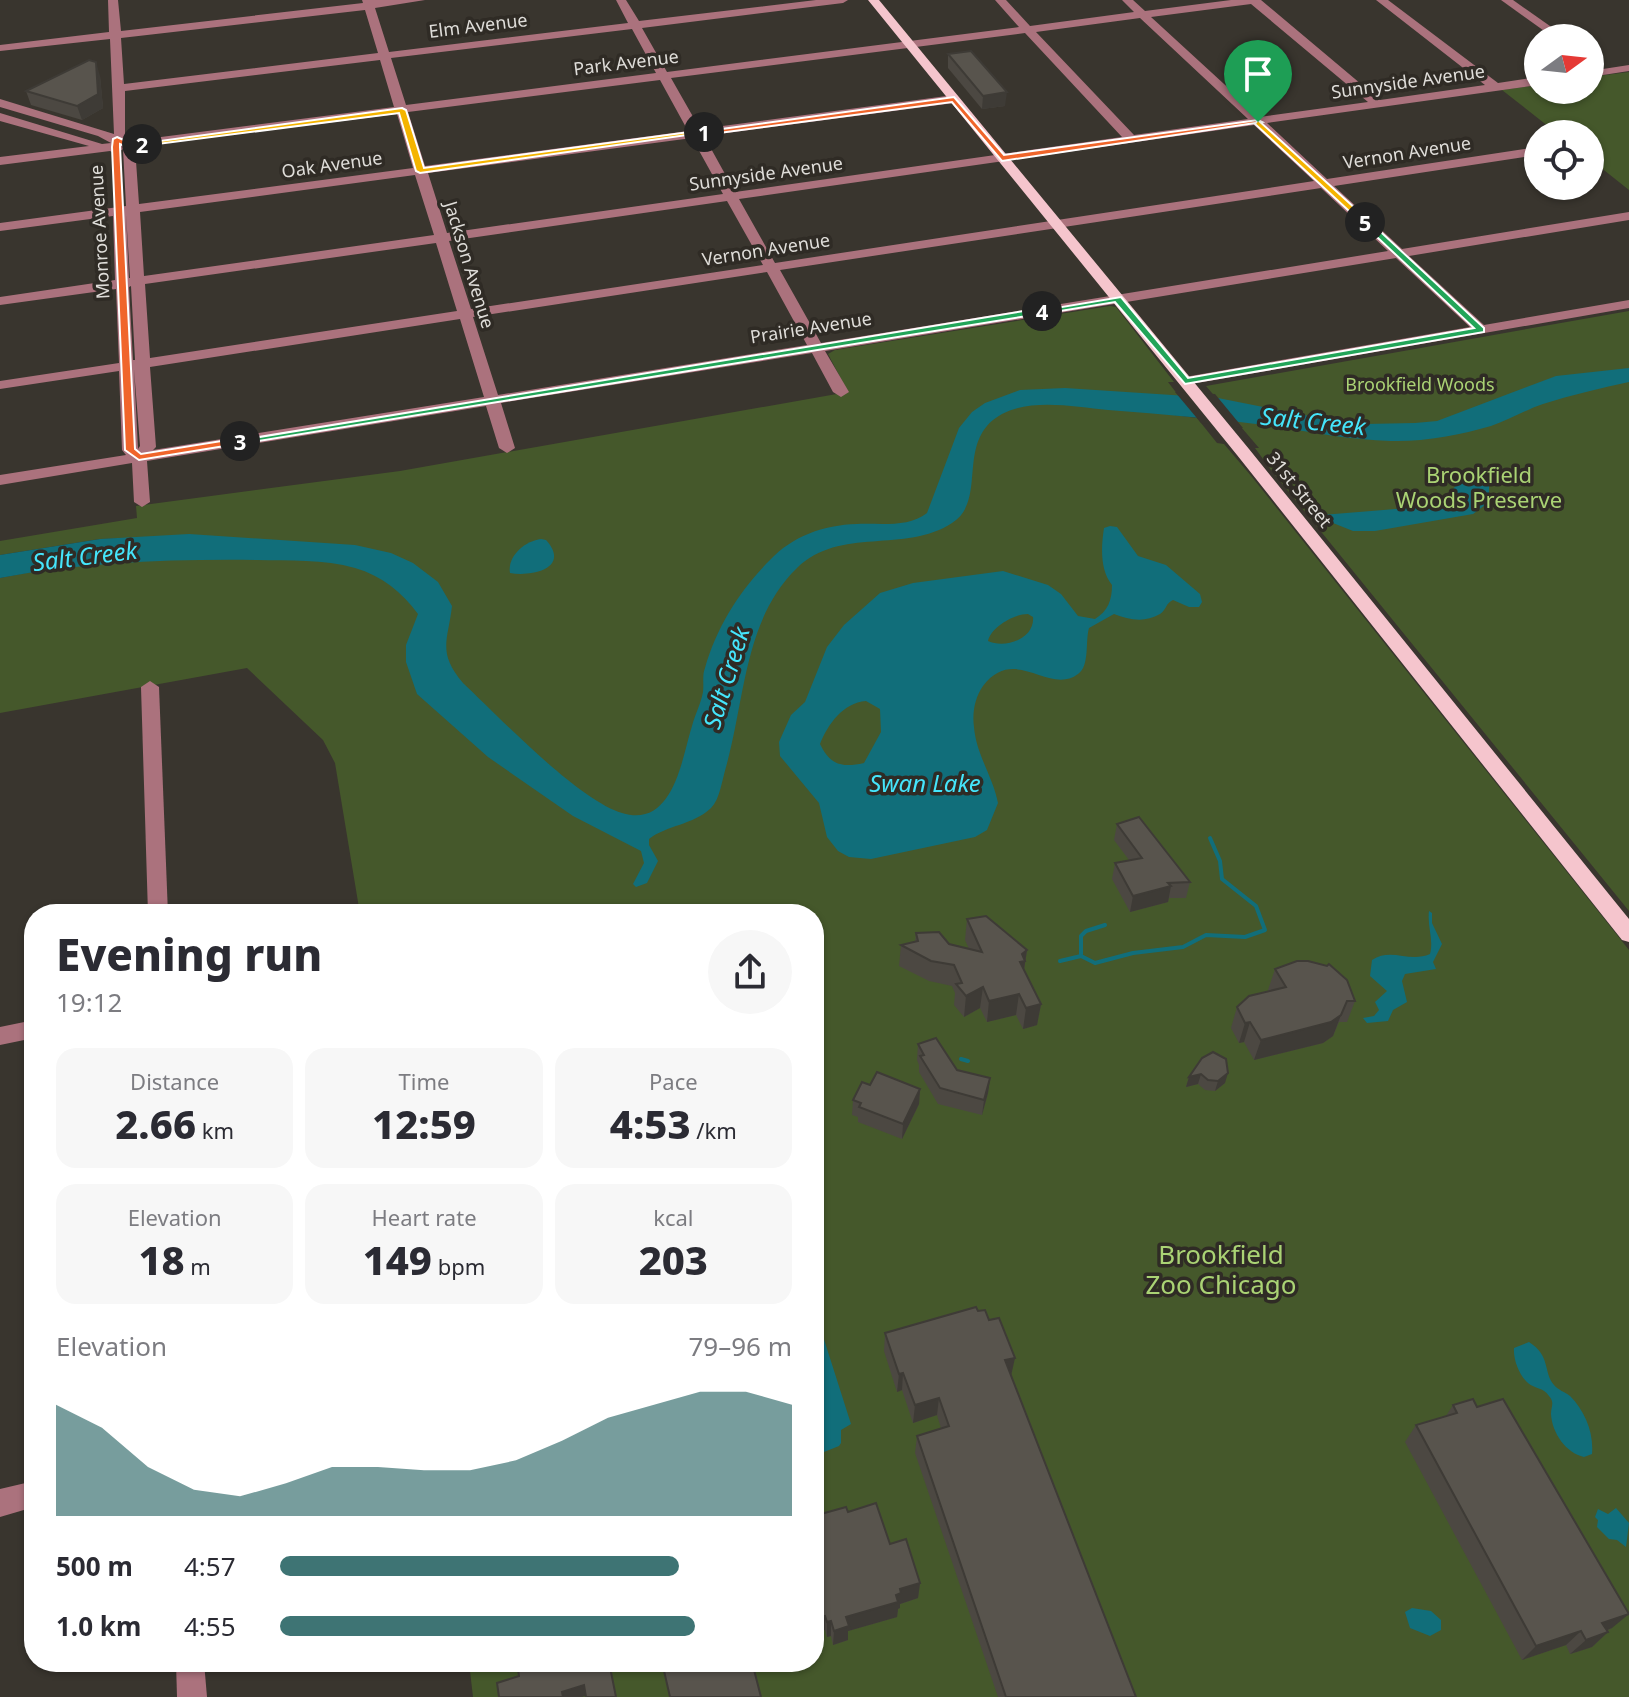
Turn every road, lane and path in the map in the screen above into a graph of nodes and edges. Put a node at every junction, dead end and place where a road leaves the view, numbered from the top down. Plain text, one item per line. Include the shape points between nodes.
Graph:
1 (113, 0) edge
2 (420, 0) edge
3 (621, 0) edge
4 (843, 0) edge
5 (873, 0) edge
6 (1000, 0) edge
7 (1127, 0) edge
8 (1254, 0) edge
9 (1381, 0) edge
10 (1506, 0) edge
11 (367, 3) edge
12 (1143, 15) junction
13 (1541, 24) edge
14 (635, 25) junction
15 (1028, 29) junction
16 (115, 35) junction
17 (910, 45) junction
18 (0, 48) edge
19 (384, 55) junction
20 (1604, 68) edge
21 (1629, 68) edge
22 (1609, 71) junction
23 (1604, 72) edge
24 (664, 77) junction
25 (1524, 83) edge
26 (1495, 87) junction
27 (118, 88) junction
28 (954, 99) junction
29 (0, 103) edge
30 (1378, 104) junction
31 (402, 110) junction
32 (0, 117) edge
33 (1258, 122) junction
34 (697, 133) junction
35 (1132, 140) junction
36 (121, 144) junction
37 (1524, 153) edge
38 (1002, 158) junction
39 (0, 161) edge
40 (420, 171) junction
41 (1324, 184) junction
42 (732, 197) junction
43 (126, 211) junction
44 (1629, 216) edge
45 (1056, 224) junction
46 (0, 227) edge
47 (442, 238) junction
48 (1398, 253) junction
49 (772, 268) junction
50 (130, 283) junction
51 (1118, 299) junction
52 (0, 301) edge
53 (1629, 304) edge
54 (465, 314) junction
55 (1481, 330) junction
56 (817, 347) junction
57 (142, 363) junction
58 (126, 366) junction
59 (0, 385) edge
60 (1189, 386) junction
61 (841, 392) dead end
62 (492, 400) junction
63 (507, 448) dead end
64 (139, 457) junction
65 (0, 480) edge
66 (142, 502) dead end
67 (150, 687) dead end
68 (158, 904) edge
69 (1629, 934) edge
70 (24, 1031) edge
71 (0, 1036) edge
72 (24, 1497) edge
73 (0, 1503) edge
74 (191, 1672) edge
75 (192, 1697) edge

1 - 16 street, Monroe Avenue
2 - 11 street
3 - 14 street
4 - 14 street, Elm Avenue
5 - 17 main road, 31st Street
6 - 15 street
7 - 12 street
8 - 12 street, Park Avenue
8 - 30 street
9 - 26 street
10 - 13 street
11 - 16 street
11 - 19 street, Jackson Avenue
12 - 15 street, Park Avenue
12 - 33 street
14 - 19 street, Elm Avenue
14 - 24 street
15 - 17 street, Park Avenue
15 - 35 street
16 - 18 street
16 - 27 street, Monroe Avenue
17 - 24 street, Park Avenue
17 - 28 main road, 31st Street
19 - 27 street, Elm Avenue
19 - 31 street, Jackson Avenue
20 - 22 street
21 - 22 street
22 - 23 street
24 - 31 street, Park Avenue
24 - 34 street
25 - 26 street, Sunnyside Avenue
26 - 30 street, Sunnyside Avenue
27 - 36 street, Monroe Avenue
28 - 34 street, Oak Avenue
28 - 38 main road, 31st Street
29 - 36 street
30 - 33 street, Sunnyside Avenue
31 - 36 street, Park Avenue
31 - 40 street, Jackson Avenue
32 - 36 street via 83,142
33 - 35 street, Sunnyside Avenue
33 - 41 street
34 - 40 street, Oak Avenue
34 - 42 street
35 - 38 street, Sunnyside Avenue
36 - 39 street, Park Avenue
36 - 43 street, Monroe Avenue
37 - 41 street, Vernon Avenue
38 - 42 street, Sunnyside Avenue
38 - 45 main road, 31st Street
40 - 43 street, Oak Avenue
40 - 47 street, Jackson Avenue
41 - 45 street, Vernon Avenue
41 - 48 street
42 - 47 street, Sunnyside Avenue
42 - 49 street
43 - 46 street, Oak Avenue
43 - 50 street, Monroe Avenue
44 - 48 street, Prairie Avenue
45 - 49 street, Vernon Avenue
45 - 51 main road, 31st Street
47 - 50 street, Sunnyside Avenue
47 - 54 street, Jackson Avenue
48 - 51 street, Prairie Avenue
48 - 55 street
49 - 54 street, Vernon Avenue
49 - 56 street
50 - 52 street, Sunnyside Avenue
50 - 57 street, Monroe Avenue
50 - 58 street, Monroe Avenue
51 - 56 street, Prairie Avenue
51 - 60 main road, 31st Street
53 - 55 street
54 - 57 street, Vernon Avenue
54 - 62 street, Jackson Avenue
55 - 60 street
56 - 61 street
56 - 62 street, Prairie Avenue
57 - 58 street, Vernon Avenue
57 - 64 street, Monroe Avenue via 148,447
58 - 59 street, Vernon Avenue
58 - 64 street, Monroe Avenue via 130,450
60 - 69 main road, 31st Street
62 - 63 street, Jackson Avenue
62 - 64 street, Prairie Avenue
64 - 65 street, Prairie Avenue
64 - 66 street, Monroe Avenue
67 - 68 street
70 - 71 street
72 - 73 street
74 - 75 street

